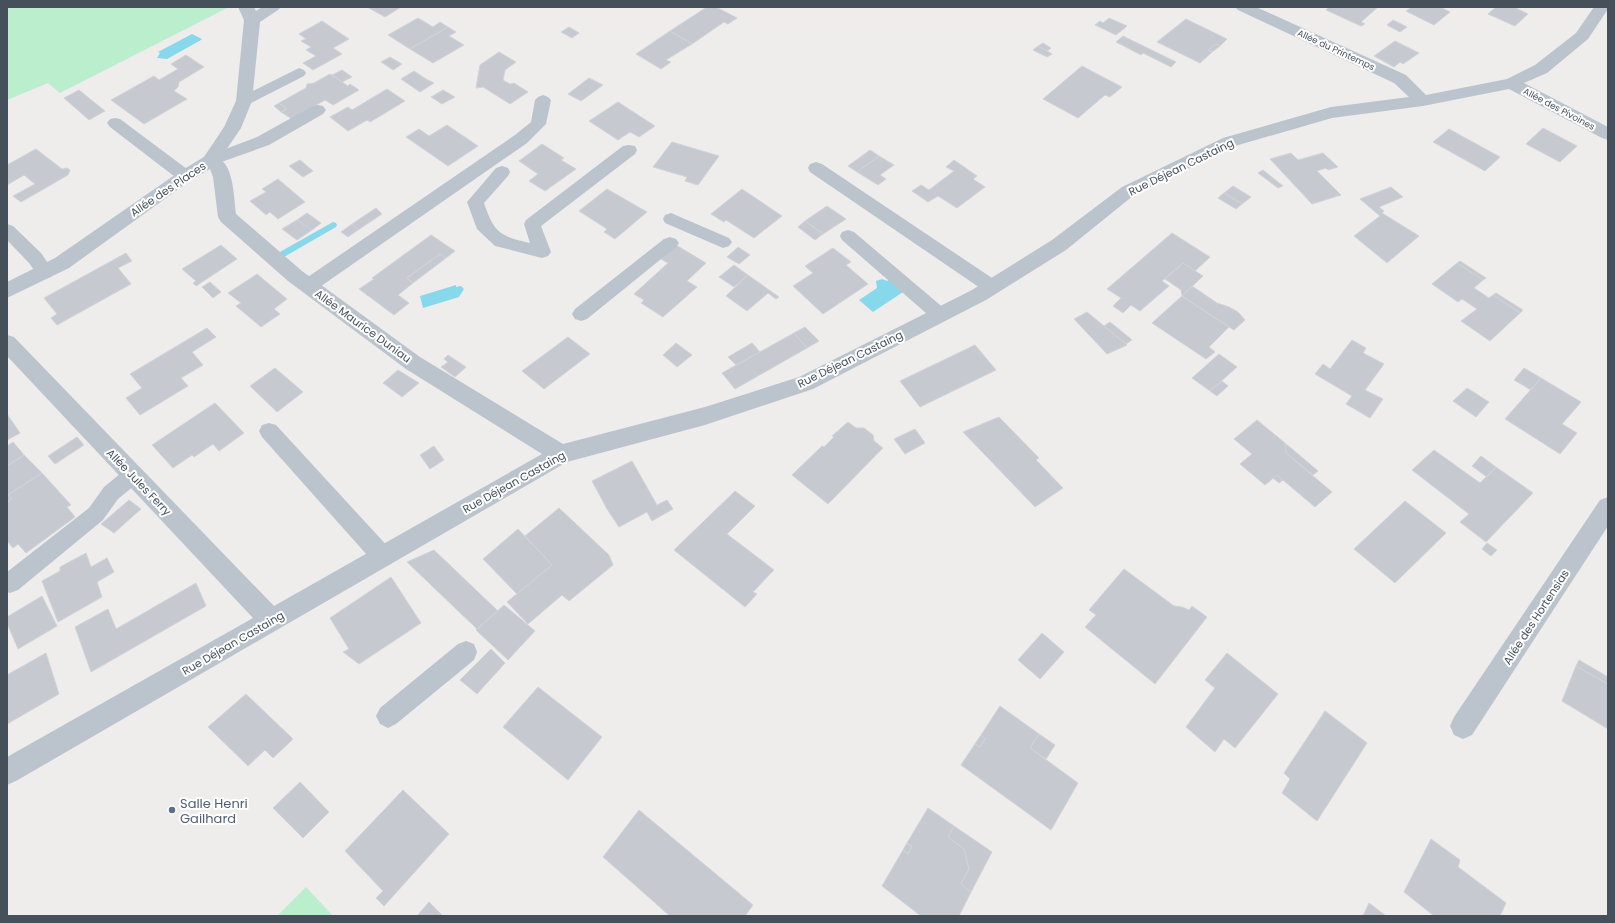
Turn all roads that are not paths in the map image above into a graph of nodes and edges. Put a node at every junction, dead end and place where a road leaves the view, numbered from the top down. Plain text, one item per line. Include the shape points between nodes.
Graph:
1 (273, 7) edge
2 (1244, 7) edge
3 (1602, 7) edge
4 (249, 13) edge
5 (299, 73) dead end
6 (1511, 83) junction
7 (543, 100) dead end
8 (244, 101) junction
9 (1423, 101) junction
10 (318, 110) dead end
11 (115, 123) dead end
12 (1608, 134) edge
13 (629, 150) dead end
14 (210, 161) junction
15 (816, 168) dead end
16 (502, 172) dead end
17 (186, 176) junction
18 (671, 219) dead end
19 (7, 230) edge
20 (848, 236) dead end
21 (723, 242) dead end
22 (670, 243) dead end
23 (45, 272) junction
24 (308, 286) junction
25 (992, 287) junction
26 (7, 291) edge
27 (581, 314) dead end
28 (940, 315) junction
29 (7, 343) edge
30 (269, 431) dead end
31 (561, 454) junction
32 (133, 475) junction
33 (1608, 507) edge
34 (383, 557) junction
35 (10, 583) dead end
36 (272, 620) junction
37 (466, 652) dead end
38 (388, 716) dead end
39 (1463, 726) dead end
40 (7, 772) edge

1 - 4 street
2 - 9 street, Allée du Printemps via 1400,79
3 - 6 street, Rue Déjean Castaing via 1582,36 1541,69
4 - 8 street, Allée des Places
5 - 8 lane
6 - 9 street, Rue Déjean Castaing
6 - 12 street, Allée des Pivoines
7 - 24 lane via 538,124 521,138
8 - 14 street, Allée des Places via 232,128
9 - 25 street, Rue Déjean Castaing via 1331,113 1229,142 1128,191 1059,245
10 - 14 lane via 263,141
11 - 17 lane
13 - 16 lane via 532,224 542,252 501,242 483,225 475,202
14 - 17 street, Allée des Places
14 - 24 street, Allée Maurice Duniau via 218,166 222,177 227,217
15 - 25 lane
17 - 23 street, Allée des Places via 62,263
18 - 21 lane
19 - 23 lane
20 - 28 lane
22 - 27 lane
23 - 26 street, Allée des Places
24 - 31 street, Allée Maurice Duniau via 413,363
25 - 28 street, Rue Déjean Castaing
28 - 31 street, Rue Déjean Castaing via 806,383 706,416
29 - 32 street, Allée Jules Ferry
30 - 34 lane
31 - 34 street, Rue Déjean Castaing
32 - 35 lane via 110,493 96,514
32 - 36 street, Allée Jules Ferry
33 - 39 street, Allée des Hortensias
34 - 36 street, Rue Déjean Castaing
36 - 40 street, Rue Déjean Castaing
37 - 38 lane

